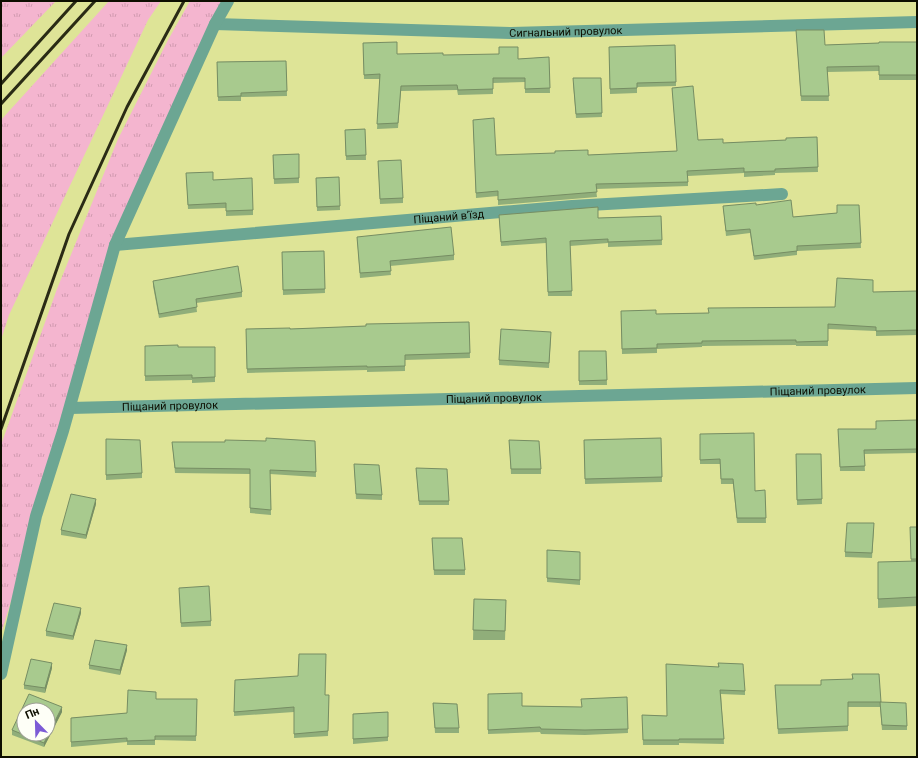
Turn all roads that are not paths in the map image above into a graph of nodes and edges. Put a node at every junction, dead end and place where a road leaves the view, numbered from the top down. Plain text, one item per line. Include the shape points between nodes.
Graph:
1 (228, 1) edge
2 (917, 22) edge
3 (215, 24) junction
4 (782, 194) dead end
5 (115, 245) junction
6 (917, 388) edge
7 (70, 408) junction
8 (1, 674) edge

1 - 3 street
2 - 3 street, Сигнальний провулок via 511,33
3 - 5 street
4 - 5 street, Піщаний в’їзд via 572,206
5 - 7 street
6 - 7 street, Піщаний провулок
7 - 8 street via 36,516

